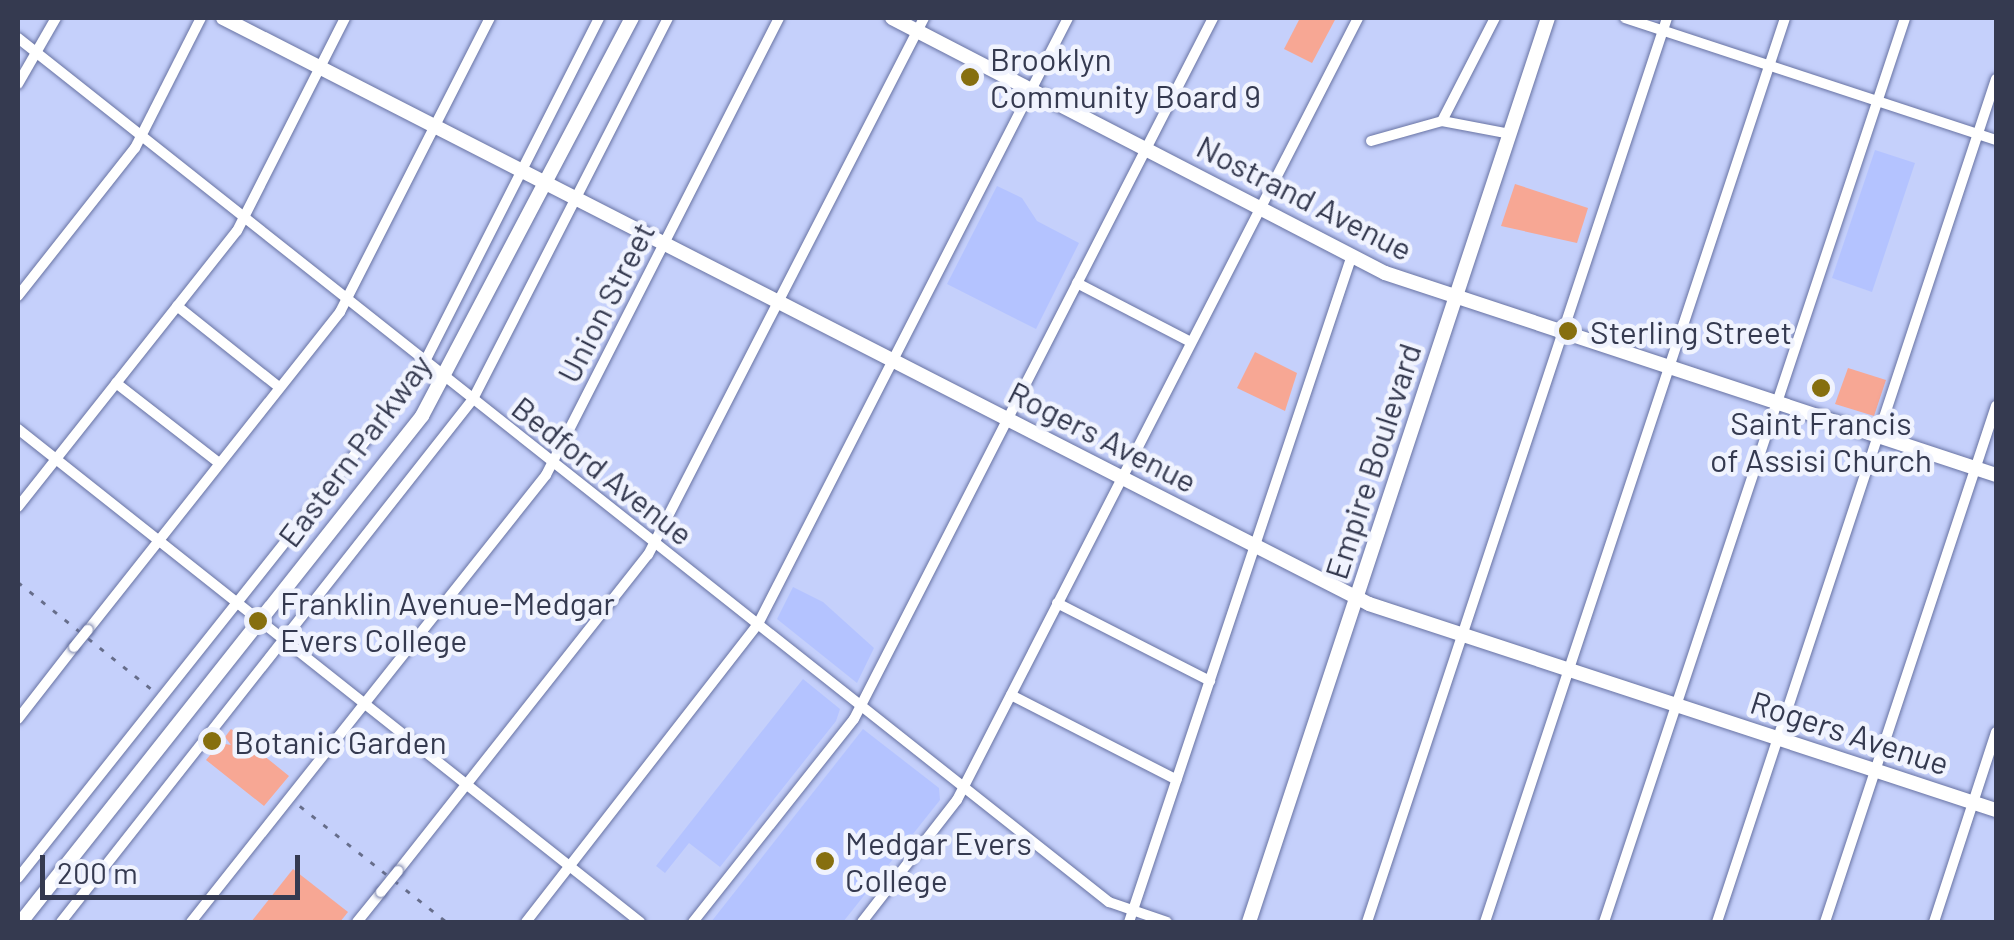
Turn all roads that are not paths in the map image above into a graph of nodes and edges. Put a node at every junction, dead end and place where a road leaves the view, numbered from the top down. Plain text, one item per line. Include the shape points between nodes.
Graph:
1 (56, 18) edge
2 (201, 18) edge
3 (224, 18) edge
4 (345, 18) edge
5 (490, 18) edge
6 (599, 18) edge
7 (632, 18) edge
8 (668, 18) edge
9 (779, 18) edge
10 (892, 18) edge
11 (1068, 18) edge
12 (1213, 18) edge
13 (1358, 18) edge
14 (1494, 18) edge
15 (1548, 18) edge
16 (1625, 18) edge
17 (1785, 18) edge
18 (1905, 18) edge
19 (1665, 23) edge
20 (920, 24) edge
21 (18, 38) edge
22 (38, 54) junction
23 (1769, 64) junction
24 (320, 67) junction
25 (1996, 79) edge
26 (18, 84) edge
27 (1032, 89) junction
28 (1877, 100) junction
29 (1442, 121) junction
30 (434, 126) junction
31 (1510, 134) junction
32 (1978, 134) junction
33 (141, 136) junction
34 (1996, 140) edge
35 (1371, 141) dead end
36 (1146, 148) junction
37 (521, 170) junction
38 (547, 183) junction
39 (576, 198) junction
40 (1262, 206) junction
41 (244, 218) junction
42 (664, 242) junction
43 (1352, 255) junction
44 (1077, 284) junction
45 (18, 296) edge
46 (1456, 296) junction
47 (347, 299) junction
48 (778, 302) junction
49 (177, 306) junction
50 (1563, 331) junction
51 (1191, 342) junction
52 (893, 360) junction
53 (425, 361) junction
54 (1669, 366) junction
55 (446, 378) junction
56 (116, 383) junction
57 (279, 387) junction
58 (473, 399) junction
59 (1777, 402) junction
60 (1996, 406) edge
61 (1008, 419) junction
62 (18, 429) edge
63 (1878, 436) junction
64 (56, 459) junction
65 (552, 462) junction
66 (220, 464) junction
67 (1976, 468) junction
68 (1996, 475) edge
69 (1122, 477) junction
70 (18, 507) edge
71 (157, 541) junction
72 (654, 543) junction
73 (1255, 545) junction
74 (1356, 597) junction
75 (236, 602) junction
76 (1058, 603) junction
77 (259, 620) junction
78 (758, 624) junction
79 (1463, 634) junction
80 (285, 641) junction
81 (1569, 668) junction
82 (1210, 681) junction
83 (1010, 694) junction
84 (364, 704) junction
85 (1677, 704) junction
86 (861, 706) junction
87 (18, 718) edge
88 (1996, 732) edge
89 (1778, 738) junction
90 (1876, 770) junction
91 (1177, 780) junction
92 (467, 785) junction
93 (964, 788) junction
94 (1973, 802) junction
95 (1996, 810) edge
96 (570, 867) junction
97 (18, 878) edge
98 (1131, 917) edge
99 (21, 921) edge
100 (61, 922) edge
101 (191, 922) edge
102 (357, 922) edge
103 (526, 922) edge
104 (640, 922) edge
105 (693, 922) edge
106 (862, 922) edge
107 (1167, 922) edge
108 (1249, 922) edge
109 (1368, 922) edge
110 (1485, 922) edge
111 (1604, 922) edge
112 (1717, 922) edge
113 (1825, 922) edge
114 (1934, 922) edge

1 - 22 street
2 - 33 street
3 - 24 main road, Rogers Avenue
4 - 24 street
5 - 30 street
6 - 37 street
7 - 38 main road, Eastern Parkway
8 - 39 street
9 - 42 street, Union Street
10 - 20 main road, Nostrand Avenue
11 - 27 street
12 - 36 street
13 - 40 street
14 - 29 street
15 - 31 main road, Empire Boulevard
16 - 19 street
17 - 23 street
18 - 28 street
19 - 23 street
19 - 50 street
20 - 27 main road, Nostrand Avenue
20 - 48 street
21 - 22 street, Bedford Avenue
22 - 26 street
22 - 33 street, Bedford Avenue
23 - 28 street
23 - 54 street
24 - 30 main road, Rogers Avenue
24 - 41 street
25 - 32 street
27 - 36 main road, Nostrand Avenue
27 - 52 street
28 - 32 street
28 - 59 street
29 - 31 street
29 - 35 street
30 - 37 main road, Rogers Avenue
30 - 47 street
31 - 46 main road, Empire Boulevard
32 - 34 street
32 - 63 street
33 - 41 street, Bedford Avenue
33 - 45 street
36 - 40 main road, Nostrand Avenue
36 - 44 street
37 - 38 main road, Rogers Avenue
37 - 53 street
38 - 39 main road, Rogers Avenue
38 - 55 main road, Eastern Parkway
39 - 42 main road, Rogers Avenue
39 - 58 street
40 - 43 main road, Nostrand Avenue
40 - 51 street
41 - 47 street, Bedford Avenue
41 - 49 street
42 - 48 main road, Rogers Avenue
42 - 65 street, Union Street
43 - 46 main road, Nostrand Avenue
43 - 73 street
44 - 51 street
44 - 61 street
46 - 50 main road, Nostrand Avenue
46 - 74 main road, Empire Boulevard
47 - 53 street, Bedford Avenue
47 - 57 street
48 - 52 main road, Rogers Avenue
48 - 72 street
49 - 56 street
49 - 57 street
50 - 54 main road, Nostrand Avenue
50 - 79 street
51 - 69 street
52 - 61 main road, Rogers Avenue
52 - 78 street
53 - 55 street, Bedford Avenue
53 - 75 street
54 - 59 main road, Nostrand Avenue
54 - 81 street
55 - 58 street, Bedford Avenue
55 - 77 main road, Eastern Parkway
56 - 64 street
56 - 66 street
57 - 66 street
58 - 65 street, Bedford Avenue
58 - 80 street
59 - 63 main road, Nostrand Avenue
59 - 85 street
60 - 67 street
61 - 69 main road, Rogers Avenue
61 - 86 street
62 - 64 street
63 - 67 main road, Nostrand Avenue
63 - 89 street
64 - 70 street
64 - 71 street
65 - 72 street, Bedford Avenue
65 - 84 street, Union Street
66 - 71 street
67 - 68 main road, Nostrand Avenue
67 - 90 street
69 - 73 main road, Rogers Avenue
69 - 76 street
71 - 75 street
71 - 87 street, bridge
72 - 78 street, Bedford Avenue
72 - 92 street
73 - 74 main road, Rogers Avenue
73 - 82 street
74 - 79 main road, Rogers Avenue
74 - 108 main road, Empire Boulevard
75 - 77 street
75 - 97 street
76 - 82 street
76 - 83 street
77 - 80 street
77 - 99 main road, Eastern Parkway
78 - 86 street, Bedford Avenue
78 - 96 street
79 - 81 main road, Rogers Avenue
79 - 109 street
80 - 84 street
80 - 100 street
81 - 85 main road, Rogers Avenue
81 - 110 street
82 - 91 street
83 - 91 street
83 - 93 street
84 - 92 street
84 - 101 street, Union Street
85 - 89 main road, Rogers Avenue
85 - 111 street
86 - 93 street, Bedford Avenue
86 - 105 street
88 - 94 street
89 - 90 main road, Rogers Avenue
89 - 112 street
90 - 94 main road, Rogers Avenue
90 - 113 street
91 - 98 street
92 - 96 street
92 - 102 street, bridge
93 - 98 street, Bedford Avenue
93 - 106 street
94 - 95 main road, Rogers Avenue
94 - 114 street
96 - 103 street
96 - 104 street
98 - 107 street, Bedford Avenue

